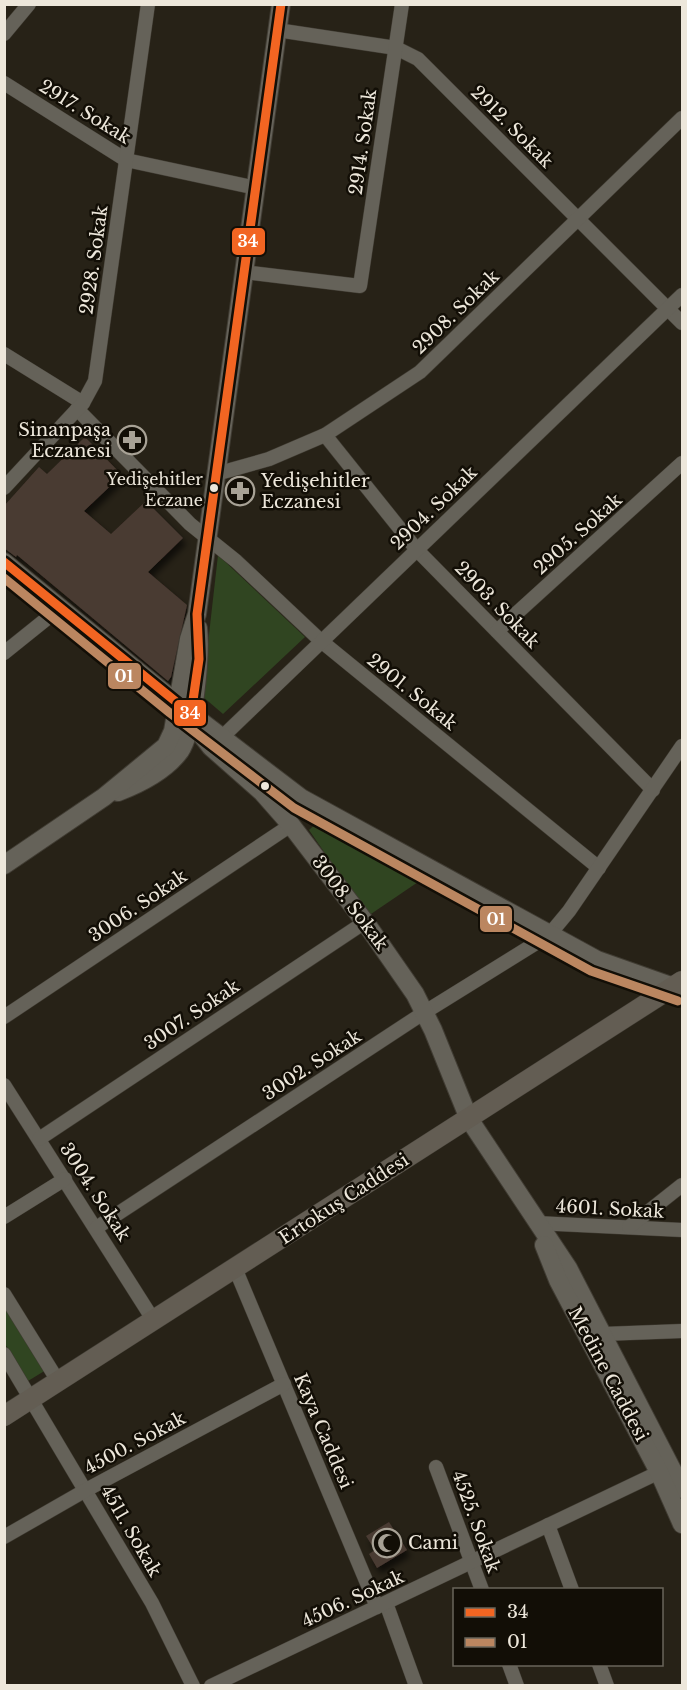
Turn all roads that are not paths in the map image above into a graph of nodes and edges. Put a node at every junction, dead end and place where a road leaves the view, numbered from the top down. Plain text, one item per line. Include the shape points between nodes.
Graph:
1 (29, 4) edge
2 (148, 4) edge
3 (281, 4) edge
4 (402, 4) edge
5 (277, 30) junction
6 (4, 34) edge
7 (396, 48) junction
8 (4, 83) edge
9 (682, 118) edge
10 (126, 160) junction
11 (256, 188) junction
12 (579, 219) junction
13 (244, 272) junction
14 (682, 295) edge
15 (668, 309) junction
16 (682, 323) edge
17 (4, 354) edge
18 (80, 406) junction
19 (325, 435) junction
20 (682, 463) edge
21 (216, 474) junction
22 (4, 488) edge
23 (207, 538) junction
24 (417, 550) junction
25 (4, 562) edge
26 (60, 608) junction
27 (497, 631) junction
28 (321, 642) junction
29 (4, 653) edge
30 (184, 709) junction
31 (216, 743) junction
32 (682, 746) edge
33 (170, 761) junction
34 (653, 790) junction
35 (104, 797) junction
36 (291, 825) junction
37 (4, 865) edge
38 (599, 868) junction
39 (365, 922) junction
40 (549, 935) junction
41 (680, 986) edge
42 (425, 1012) junction
43 (4, 1017) edge
44 (4, 1085) edge
45 (469, 1119) junction
46 (39, 1139) junction
47 (65, 1179) junction
48 (682, 1185) edge
49 (4, 1217) edge
50 (536, 1224) junction
51 (629, 1227) junction
52 (96, 1228) junction
53 (682, 1230) edge
54 (235, 1268) junction
55 (4, 1294) edge
56 (154, 1321) junction
57 (682, 1331) edge
58 (603, 1334) junction
59 (4, 1354) edge
60 (58, 1381) junction
61 (284, 1384) junction
62 (33, 1398) junction
63 (4, 1416) edge
64 (436, 1467) dead end
65 (665, 1469) junction
66 (682, 1489) edge
67 (86, 1490) junction
68 (682, 1524) edge
69 (548, 1525) junction
70 (4, 1537) edge
71 (471, 1562) junction
72 (481, 1588) edge
73 (571, 1588) edge
74 (382, 1605) junction
75 (509, 1666) edge
76 (599, 1666) edge
77 (193, 1686) edge
78 (211, 1686) edge
79 (416, 1686) edge
80 (517, 1686) edge
81 (607, 1686) edge

1 - 6 street
2 - 10 street, 2928. Sokak
3 - 5 street
4 - 7 street, 2914. Sokak
5 - 7 street, 2912. Sokak
5 - 11 street
7 - 12 street, 2912. Sokak via 425,65
7 - 13 street, 2914. Sokak via 360,286
8 - 10 street, 2917. Sokak
9 - 12 street, 2908. Sokak
10 - 11 street, 2917. Sokak
10 - 18 street, 2928. Sokak via 95,381
11 - 13 street
12 - 15 street, 2912. Sokak
12 - 19 street, 2908. Sokak via 420,372
13 - 21 street
14 - 15 street, 2904. Sokak
15 - 16 street, 2912. Sokak
15 - 24 street, 2904. Sokak
17 - 18 street, 2901. Sokak
18 - 22 street, 2928. Sokak
18 - 23 street, 2901. Sokak via 173,508
19 - 21 street, 2908. Sokak via 269,459
19 - 24 street, 2903. Sokak
20 - 27 street, 2905. Sokak
21 - 23 street
23 - 28 street, 2901. Sokak
23 - 30 street via 197,614 189,639
24 - 27 street, 2903. Sokak
24 - 28 street, 2904. Sokak
25 - 26 street
26 - 29 street
26 - 30 street
27 - 34 street, 2903. Sokak
28 - 31 street, 2904. Sokak
28 - 38 street, 2901. Sokak
30 - 31 street
30 - 33 street via 185,741
30 - 35 street via 166,746
31 - 33 street via 190,749
31 - 36 street, 3008. Sokak
31 - 40 street via 310,803
32 - 34 street
33 - 35 street via 142,782
34 - 38 street
35 - 37 street
36 - 39 street, 3008. Sokak
36 - 43 street, 3006. Sokak
38 - 40 street
39 - 42 street, 3008. Sokak
39 - 46 street, 3007. Sokak
40 - 41 street via 619,969
40 - 42 street, 3002. Sokak
41 - 45 main road, Ertokuş Caddesi
42 - 45 street, 3008. Sokak
42 - 52 street, 3002. Sokak
44 - 46 street, 3004. Sokak
45 - 50 street, Medine Caddesi
45 - 54 main road, Ertokuş Caddesi
46 - 47 street, 3004. Sokak
47 - 49 street
47 - 52 street, 3004. Sokak
48 - 51 street
50 - 51 street, 4601. Sokak
50 - 58 street, Medine Caddesi via 568,1268
50 - 65 street, Medine Caddesi via 558,1280
51 - 53 street, 4601. Sokak
52 - 56 street, 3004. Sokak
54 - 56 main road, Ertokuş Caddesi
54 - 61 street, Kaya Caddesi
55 - 60 street
56 - 60 main road, Ertokuş Caddesi
57 - 58 street
58 - 65 street, Medine Caddesi
59 - 62 street, 4511. Sokak
60 - 62 main road, Ertokuş Caddesi
61 - 67 street, 4500. Sokak
61 - 74 street, Kaya Caddesi
62 - 63 main road, Ertokuş Caddesi
62 - 67 street, 4511. Sokak
64 - 71 street, 4525. Sokak
65 - 66 street, Medine Caddesi
65 - 68 street, Medine Caddesi
65 - 69 street, 4506. Sokak
67 - 70 street, 4500. Sokak
67 - 77 street, 4511. Sokak via 152,1603
69 - 71 street, 4506. Sokak
69 - 73 street
71 - 72 street, 4525. Sokak
71 - 74 street, 4506. Sokak
74 - 78 street, 4506. Sokak
74 - 79 street, Kaya Caddesi
75 - 80 street
76 - 81 street

